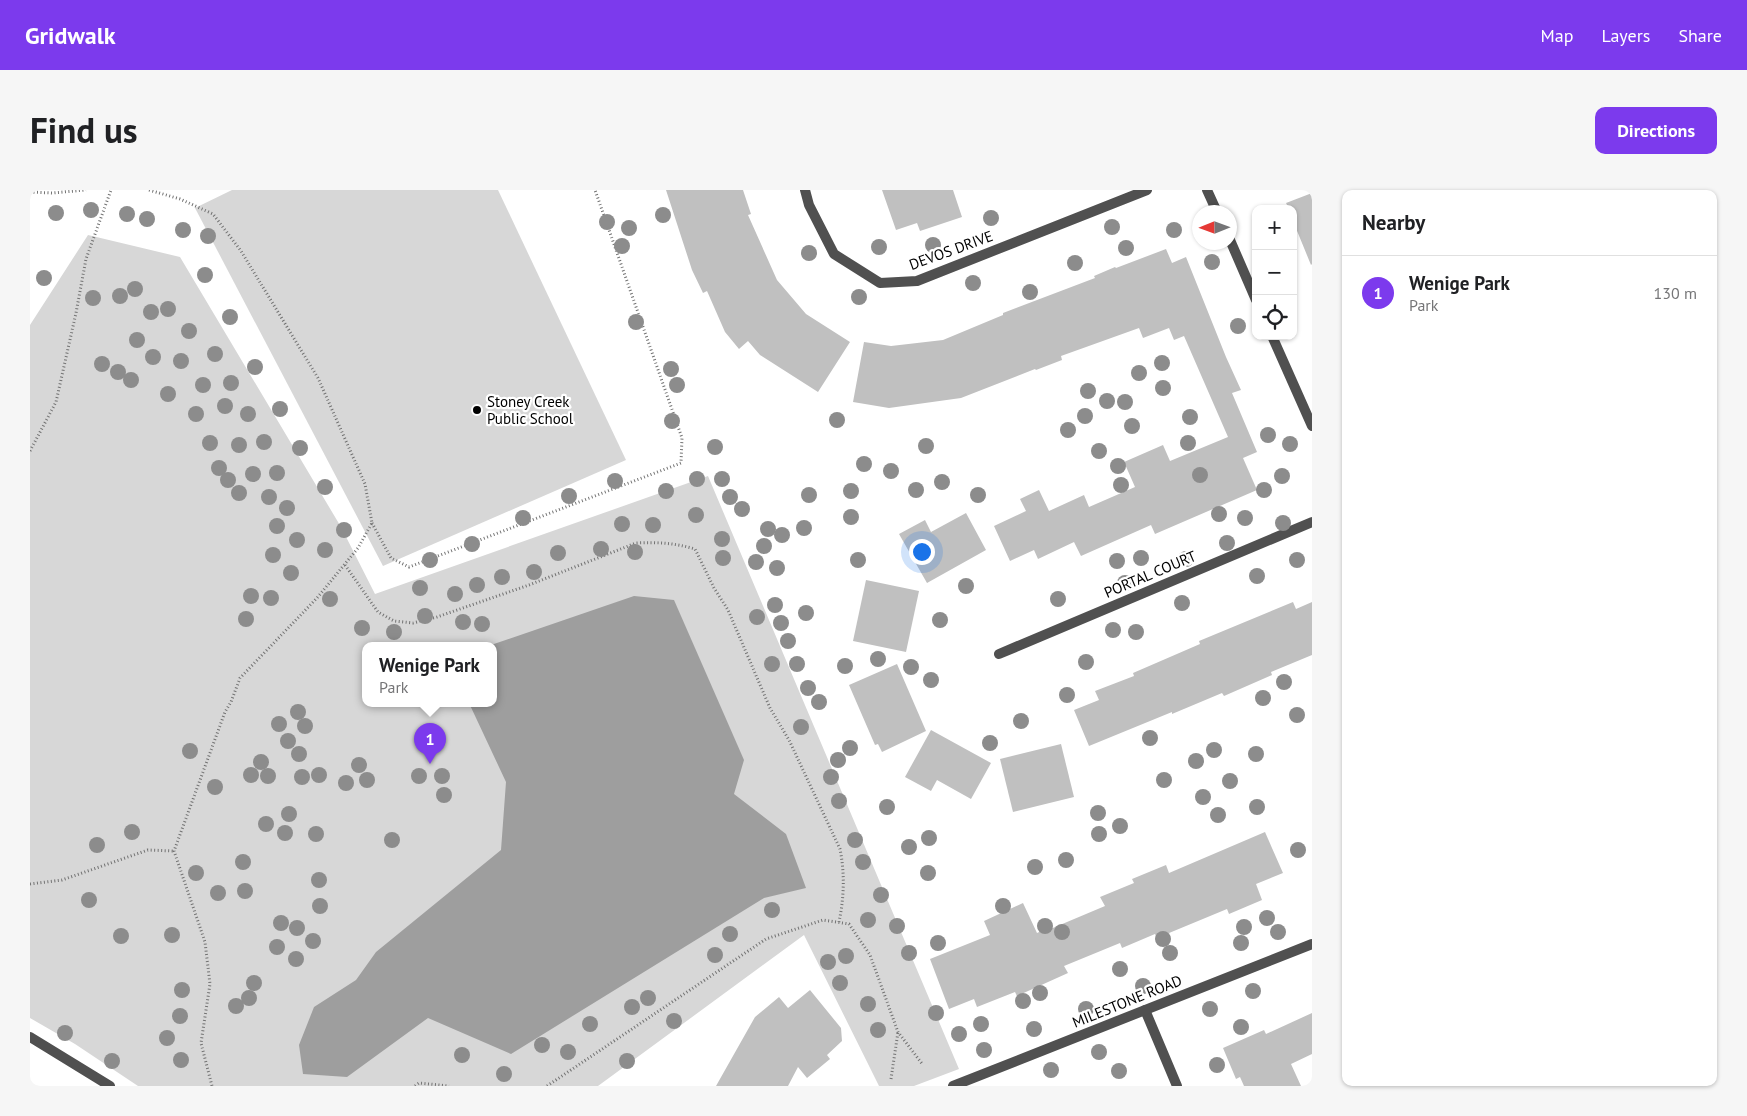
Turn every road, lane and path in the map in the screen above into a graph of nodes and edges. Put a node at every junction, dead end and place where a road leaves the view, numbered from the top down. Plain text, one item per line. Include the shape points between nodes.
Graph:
1 (86, 190) edge
2 (111, 190) edge
3 (148, 190) edge
4 (595, 190) edge
5 (805, 190) edge
6 (1147, 190) edge
7 (1207, 190) edge
8 (30, 192) edge
9 (1214, 205) edge
10 (1234, 250) edge
11 (1254, 295) edge
12 (1274, 340) edge
13 (1312, 426) edge
14 (30, 451) edge
15 (1312, 522) edge
16 (372, 523) junction
17 (345, 565) junction
18 (998, 654) dead end
19 (174, 851) junction
20 (30, 884) edge
21 (838, 922) junction
22 (1312, 944) edge
23 (1145, 1010) junction
24 (898, 1032) junction
25 (30, 1037) edge
26 (923, 1065) dead end
27 (890, 1079) dead end
28 (110, 1086) edge
29 (212, 1086) edge
30 (415, 1086) edge
31 (449, 1086) edge
32 (547, 1086) edge
33 (953, 1086) edge
34 (1177, 1086) edge

1 - 8 path
2 - 14 path via 86,258 56,402
3 - 16 path via 180,199 213,214 241,251 318,378 365,484
4 - 16 path via 682,438 681,463 409,567 392,558
5 - 6 street, DEVOS DRIVE via 809,206 834,254 880,284 917,281
7 - 9 street
10 - 11 street
12 - 13 street
15 - 18 street, PORTAL COURT
16 - 17 path
17 - 19 path via 240,678
17 - 21 path via 378,612 394,621 413,623 529,585 636,543 677,544 695,549 728,610 770,708 789,740 840,849 844,882
19 - 20 path via 148,850 62,880
19 - 29 path via 205,942 210,984 202,1043
21 - 24 path via 850,924 870,955
21 - 32 path via 823,920 766,939
22 - 23 street, MILESTONE ROAD
23 - 33 street, MILESTONE ROAD
23 - 34 street
24 - 26 path
24 - 27 path
25 - 28 street
30 - 31 path via 419,1083

